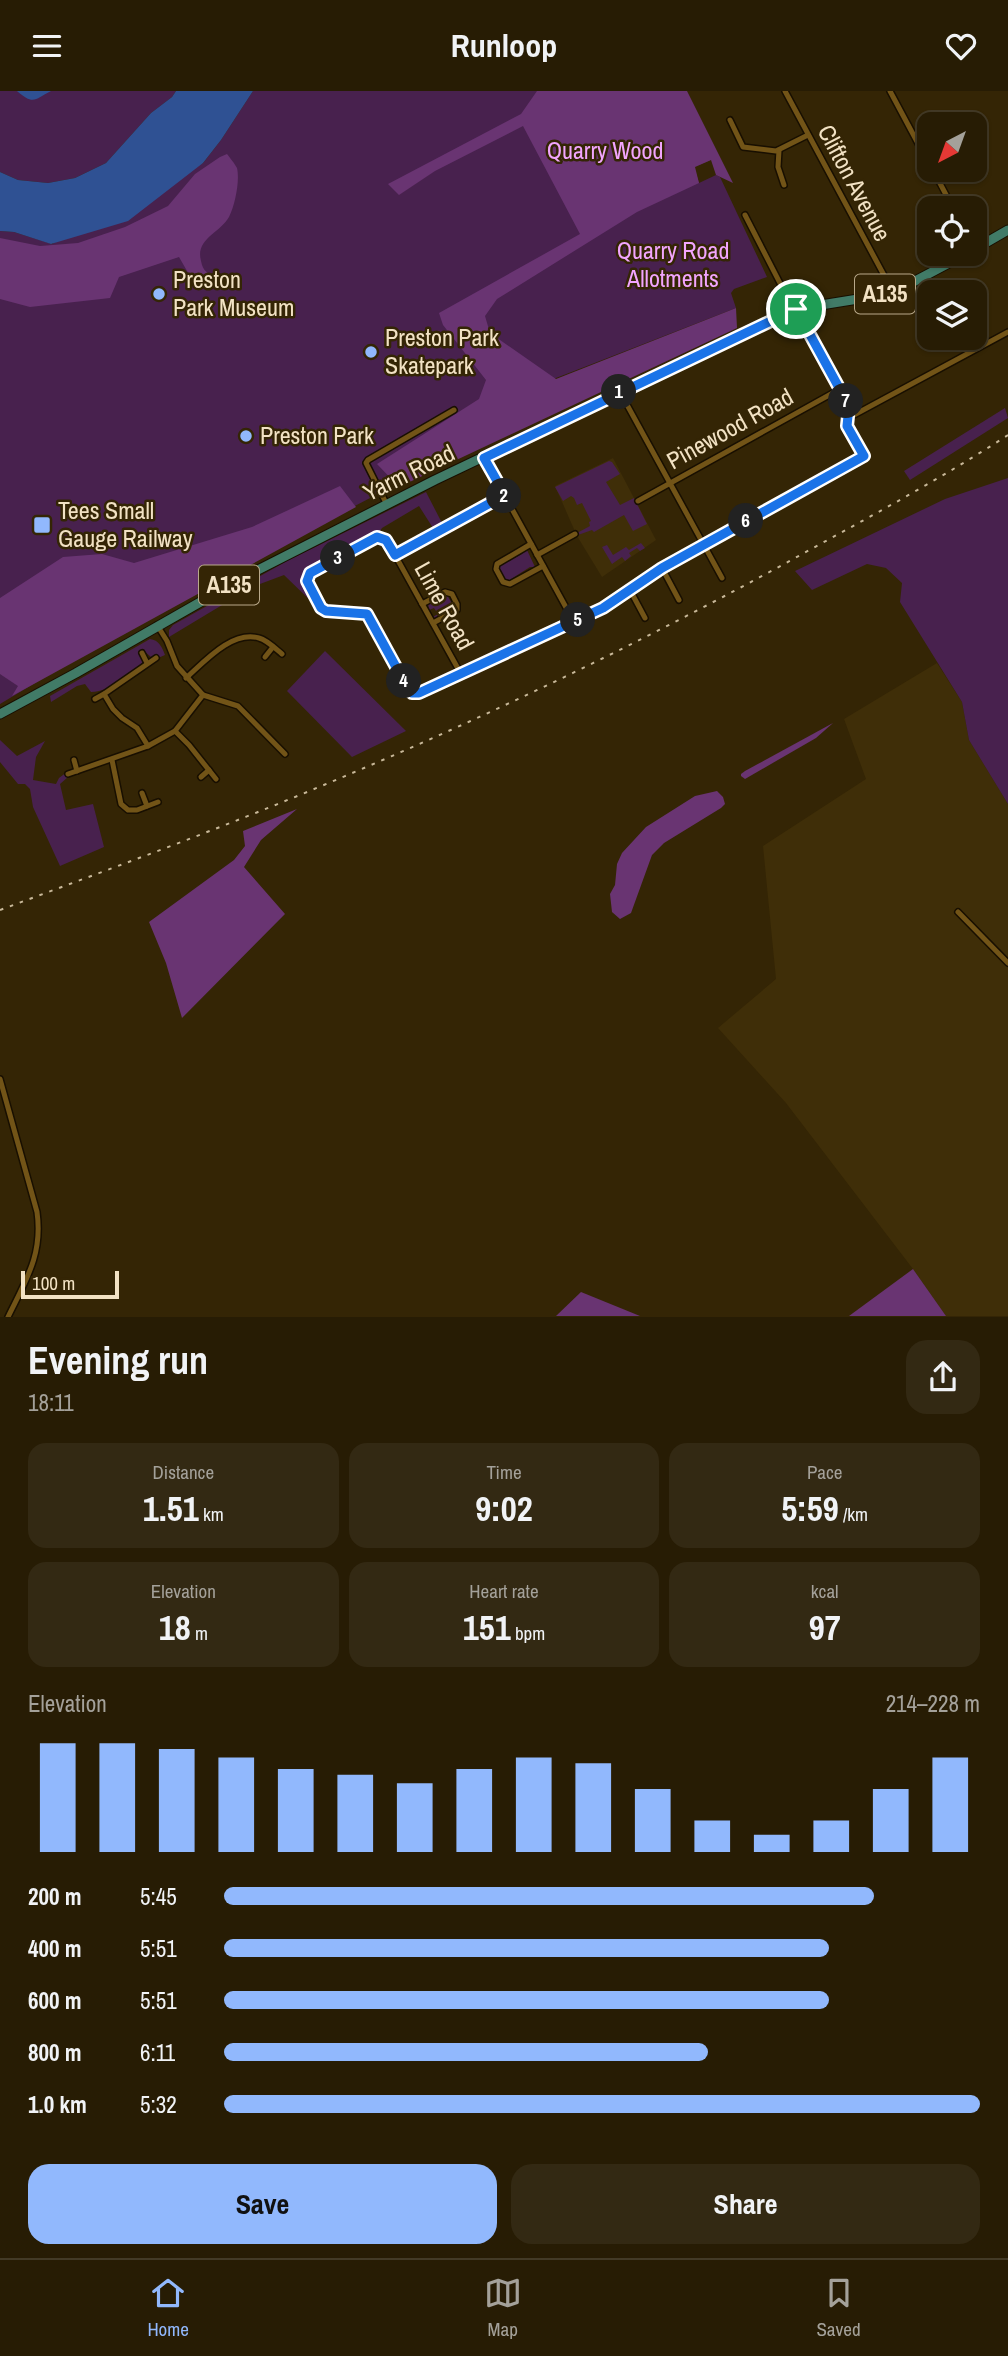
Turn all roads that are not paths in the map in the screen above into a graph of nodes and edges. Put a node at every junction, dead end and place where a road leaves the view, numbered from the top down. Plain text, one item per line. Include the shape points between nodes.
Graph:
1 (785, 91) edge
2 (890, 91) edge
3 (730, 120) dead end
4 (808, 135) junction
5 (917, 142) edge
6 (779, 150) junction
7 (783, 185) dead end
8 (745, 215) dead end
9 (1008, 230) edge
10 (987, 241) edge
11 (943, 266) edge
12 (893, 292) junction
13 (796, 309) junction
14 (1008, 332) edge
15 (840, 389) junction
16 (620, 391) junction
17 (454, 410) dead end
18 (849, 414) junction
19 (484, 458) junction
20 (669, 482) junction
21 (505, 495) junction
22 (638, 501) dead end
23 (387, 505) junction
24 (575, 534) dead end
25 (531, 544) junction
26 (703, 545) junction
27 (395, 555) junction
28 (537, 555) junction
29 (542, 566) junction
30 (662, 568) junction
31 (722, 578) dead end
32 (630, 590) junction
33 (679, 600) dead end
34 (422, 604) junction
35 (645, 618) dead end
36 (573, 622) junction
37 (433, 623) junction
38 (157, 625) junction
39 (274, 647) junction
40 (142, 653) dead end
41 (282, 655) dead end
42 (264, 657) dead end
43 (156, 658) dead end
44 (147, 663) junction
45 (461, 674) junction
46 (186, 678) junction
47 (104, 694) junction
48 (203, 695) junction
49 (95, 699) dead end
50 (0, 714) edge
51 (175, 731) junction
52 (279, 737) dead end
53 (272, 742) junction
54 (148, 746) junction
55 (285, 754) dead end
56 (74, 760) dead end
57 (112, 760) junction
58 (209, 770) junction
59 (78, 771) junction
60 (68, 774) dead end
61 (201, 777) dead end
62 (216, 779) dead end
63 (142, 793) dead end
64 (158, 801) dead end
65 (146, 806) junction
66 (958, 912) dead end
67 (1008, 963) edge
68 (0, 1079) edge
69 (8, 1317) edge

1 - 4 street, Clifton Avenue
2 - 5 street
3 - 6 street via 743,147
4 - 6 street
4 - 12 street, Clifton Avenue
6 - 7 street
8 - 13 street
9 - 10 main road
11 - 12 main road, Yarm Road / A135
12 - 13 main road, Yarm Road / A135
13 - 15 street
13 - 16 main road, Yarm Road / A135
14 - 18 street
15 - 18 street
15 - 20 street, Pinewood Road
16 - 19 main road, Yarm Road / A135
16 - 20 street
17 - 23 street via 368,460
18 - 26 street via 847,426 864,456
19 - 21 street
19 - 23 main road, Yarm Road / A135
20 - 22 street, Pinewood Road
20 - 26 street
21 - 25 street
21 - 27 street
23 - 38 main road, Yarm Road / A135
24 - 28 street
25 - 28 street
25 - 29 street via 496,569 503,582 510,584
26 - 30 street
26 - 31 street
27 - 34 street, Lime Road
27 - 45 street via 386,540 377,537 307,578 323,610 369,616 412,693
28 - 29 street
29 - 36 street
30 - 32 street
30 - 33 street
32 - 35 street
32 - 36 street
34 - 37 street, Lime Road
34 - 37 street via 445,592 452,594 457,610
36 - 45 street
37 - 45 street, Lime Road
38 - 46 street
38 - 50 main road, Yarm Road / A135
39 - 41 street
39 - 42 street
39 - 46 street via 260,638 245,637 229,643
40 - 44 street
43 - 44 street
44 - 47 street
46 - 48 street
47 - 49 street
47 - 54 street
48 - 51 street
48 - 53 street via 238,706
51 - 54 street
51 - 58 street
52 - 53 street
53 - 55 street
54 - 57 street
56 - 59 street
57 - 59 street
57 - 65 street via 121,804 128,810
58 - 61 street
58 - 62 street
59 - 60 street
63 - 65 street
64 - 65 street
66 - 67 street
68 - 69 street via 40,1232 29,1273

